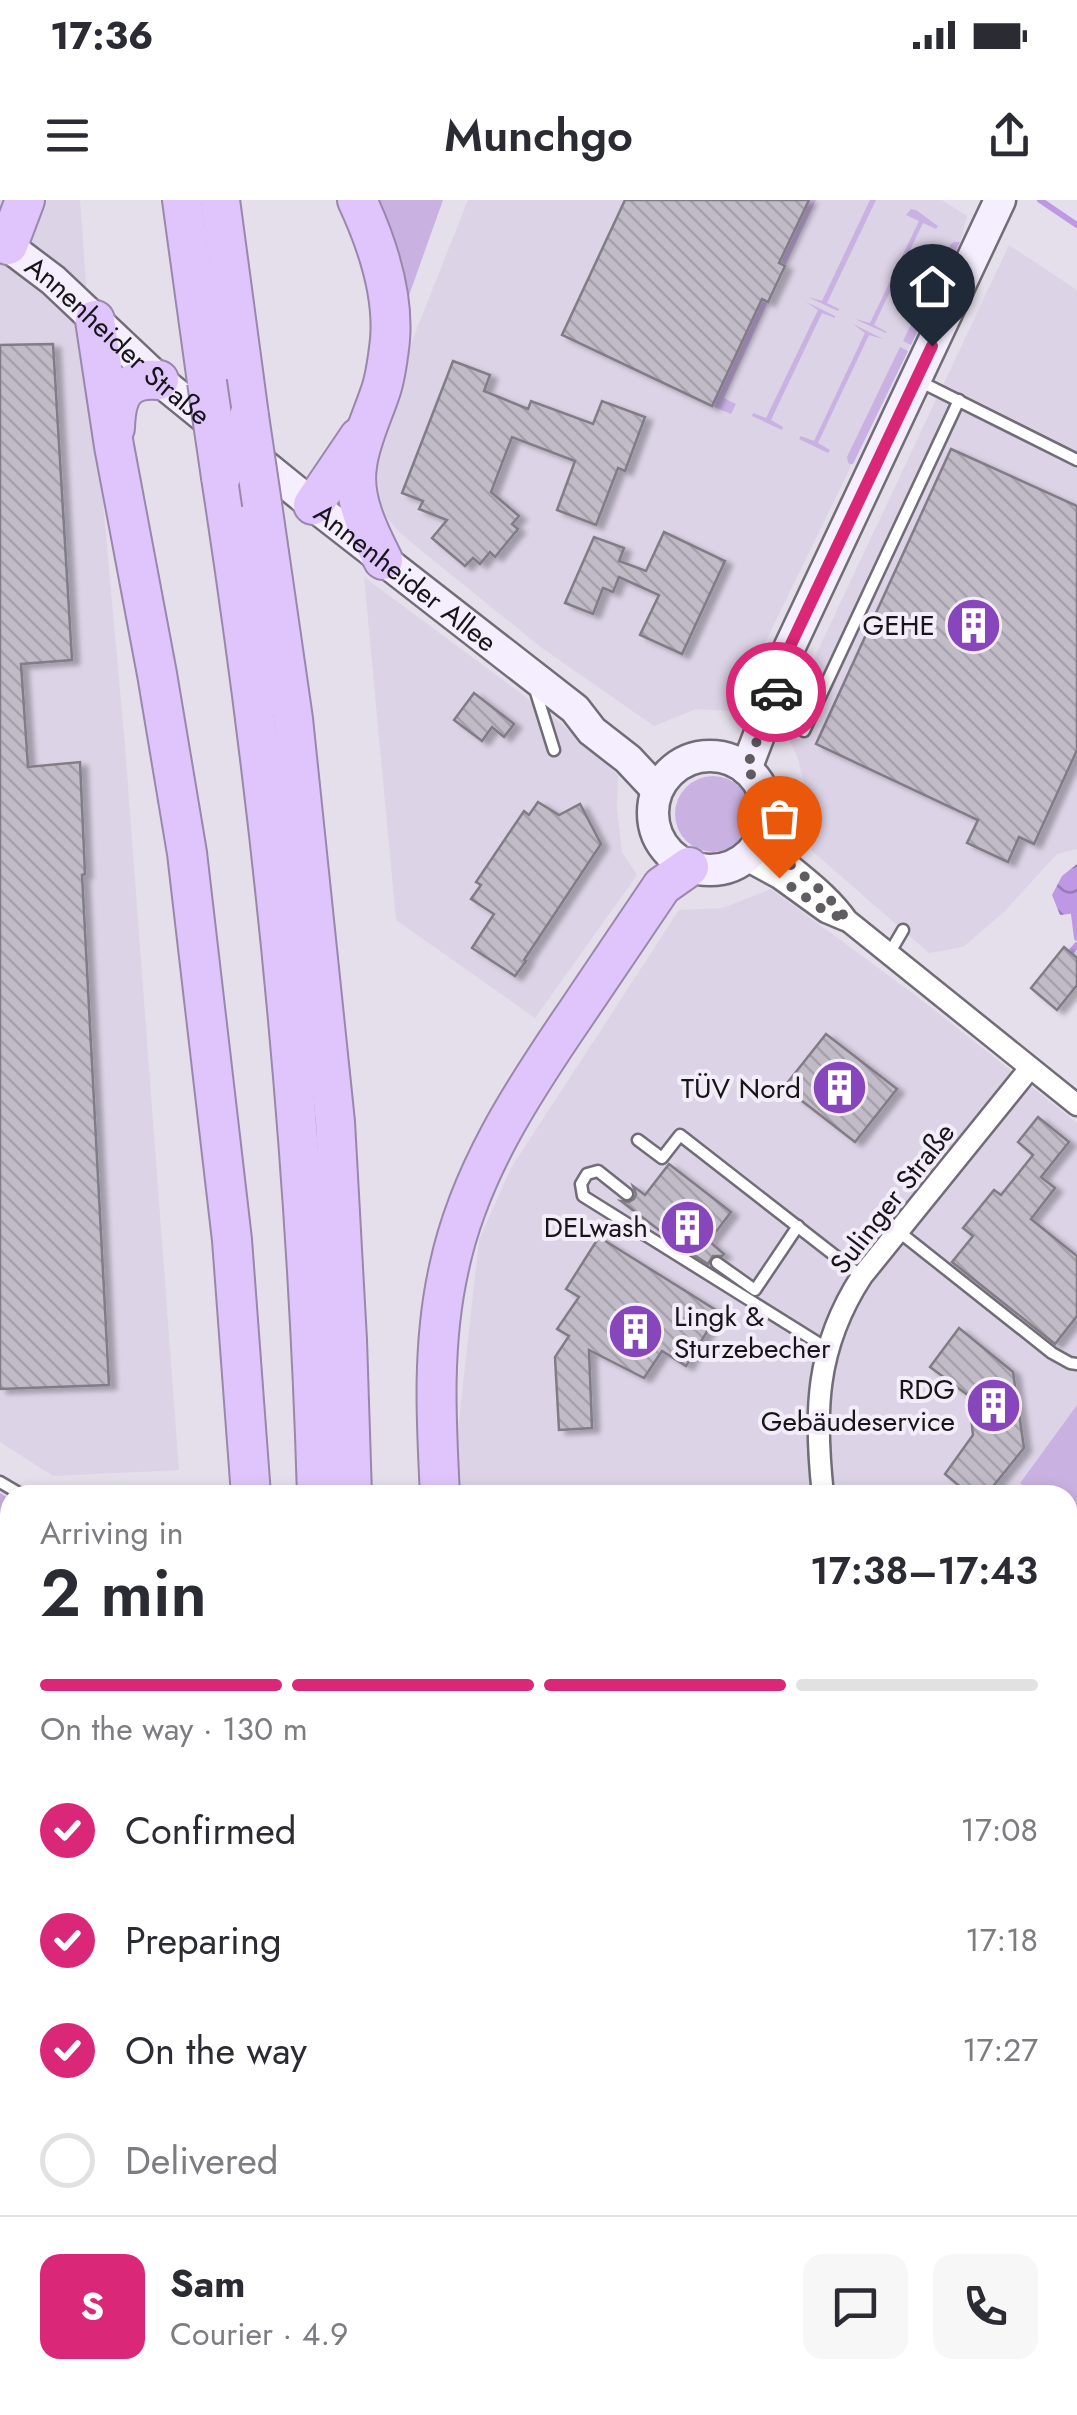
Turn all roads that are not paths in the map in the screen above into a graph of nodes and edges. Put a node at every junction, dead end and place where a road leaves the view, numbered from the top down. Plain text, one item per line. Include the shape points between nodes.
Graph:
1 (25, 200) edge
2 (182, 200) edge
3 (220, 200) edge
4 (357, 200) edge
5 (1000, 200) edge
6 (4, 242) edge
7 (96, 320) junction
8 (159, 380) junction
9 (916, 380) junction
10 (959, 400) junction
11 (369, 422) junction
12 (235, 445) junction
13 (114, 446) junction
14 (1077, 460) edge
15 (313, 505) junction
16 (383, 560) junction
17 (532, 676) junction
18 (804, 730) dead end
19 (554, 750) dead end
20 (734, 763) junction
21 (666, 778) junction
22 (752, 849) junction
23 (688, 867) junction
24 (903, 930) dead end
25 (889, 954) junction
26 (1030, 1068) junction
27 (1077, 1105) edge
28 (638, 1140) dead end
29 (627, 1194) dead end
30 (798, 1226) junction
31 (898, 1232) junction
32 (716, 1263) dead end
33 (862, 1276) junction
34 (828, 1349) junction
35 (1077, 1364) edge
36 (250, 1485) edge
37 (317, 1485) edge
38 (352, 1485) edge
39 (440, 1485) edge
40 (823, 1485) edge

1 - 6 highway
2 - 12 highway, bridge via 207,382
3 - 12 highway
4 - 11 highway via 389,302 382,388
5 - 9 main road
6 - 7 main road, Annenheider Straße
7 - 8 main road, Annenheider Straße
7 - 13 highway
8 - 12 main road, Annenheider Straße
8 - 13 highway via 125,388
9 - 10 lane
9 - 20 main road via 785,657 781,678
10 - 14 lane
10 - 18 lane
11 - 15 highway
11 - 16 highway via 356,468 359,506
12 - 15 main road, Annenheider Allee
12 - 37 highway via 247,648 300,1150
12 - 38 highway, bridge via 262,504 292,720 332,1083
13 - 36 highway via 186,853 232,1240
15 - 16 main road, Annenheider Allee
16 - 17 main road, Annenheider Allee
17 - 19 lane
17 - 21 main road, Annenheider Allee via 628,759
20 - 21 main road via 697,758
20 - 22 main road via 766,802 766,827
21 - 23 main road via 653,822 665,849
22 - 23 main road via 726,868
22 - 25 street via 776,854
23 - 39 highway via 662,886 532,1077 471,1195 440,1325
24 - 25 lane
25 - 26 street
26 - 27 street
26 - 31 street, Sulinger Straße
28 - 30 lane via 662,1158 680,1134
29 - 34 lane via 598,1170 581,1184 583,1196
30 - 32 lane via 755,1290
30 - 33 lane
31 - 33 street, Sulinger Straße
31 - 35 lane via 1052,1352
33 - 34 street, Sulinger Straße
34 - 40 street, Sulinger Straße via 818,1412

